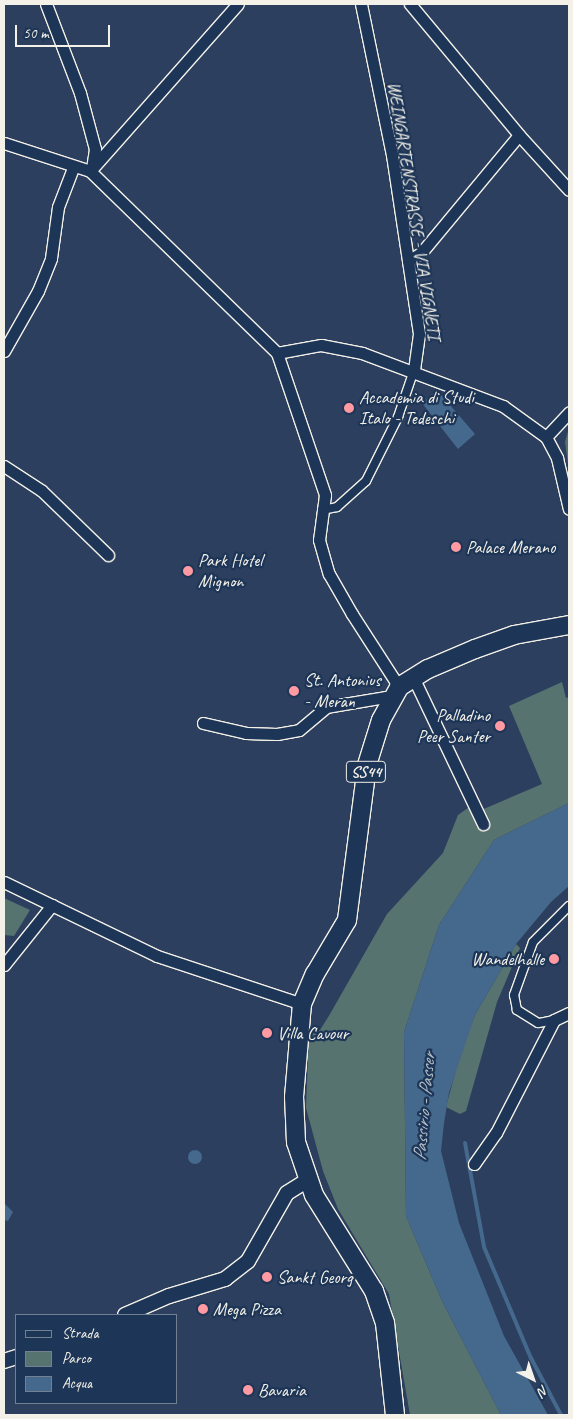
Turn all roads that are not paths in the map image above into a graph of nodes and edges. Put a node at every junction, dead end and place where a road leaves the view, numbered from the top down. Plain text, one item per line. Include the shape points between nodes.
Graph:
1 (46, 4) edge
2 (238, 4) edge
3 (361, 4) edge
4 (410, 4) edge
5 (519, 135) junction
6 (4, 144) edge
7 (73, 168) junction
8 (90, 171) junction
9 (569, 190) edge
10 (408, 261) junction
11 (4, 351) edge
12 (277, 353) junction
13 (414, 370) junction
14 (569, 412) edge
15 (546, 437) junction
16 (4, 466) edge
17 (569, 509) edge
18 (322, 510) junction
19 (108, 555) dead end
20 (569, 625) edge
21 (401, 687) junction
22 (203, 723) dead end
23 (483, 824) dead end
24 (4, 882) edge
25 (52, 905) junction
26 (569, 906) edge
27 (4, 965) edge
28 (302, 1004) junction
29 (569, 1013) edge
30 (554, 1020) junction
31 (474, 1164) dead end
32 (308, 1180) junction
33 (129, 1314) edge
34 (395, 1415) edge

1 - 8 street via 80,93 95,149
2 - 8 street
3 - 10 street, WEINGARTENSTRASSE - VIA VIGNETI via 392,154
4 - 5 street
5 - 9 street
5 - 10 street via 421,253
6 - 7 street
7 - 8 street
7 - 11 street via 58,207 51,258 38,291
8 - 12 street via 186,268
10 - 13 street, WEINGARTENSTRASSE - VIA VIGNETI via 419,334
12 - 13 street via 321,345 362,353
12 - 18 street via 318,468 325,495
13 - 15 street via 503,406
13 - 18 street, WEINGARTENSTRASSE - VIA VIGNETI via 398,417 366,481 337,507
14 - 15 street
15 - 17 street via 557,458
16 - 19 street via 42,491
18 - 21 street via 319,540 330,574 366,638
20 - 21 main road via 514,635 475,648
21 - 22 street via 386,697 326,708 299,730 277,734 246,733
21 - 23 street
21 - 28 main road, SS44 via 367,765 347,920 315,974
24 - 25 street
25 - 27 street
25 - 28 street via 157,956
26 - 30 street via 533,942 514,995 517,1010 538,1023
28 - 32 main road, SS44 via 294,1096 296,1142
29 - 30 street
30 - 31 street via 496,1133
32 - 33 street via 287,1193 257,1248 248,1261 232,1273
32 - 34 main road, SS44 via 314,1195 374,1291 385,1323

